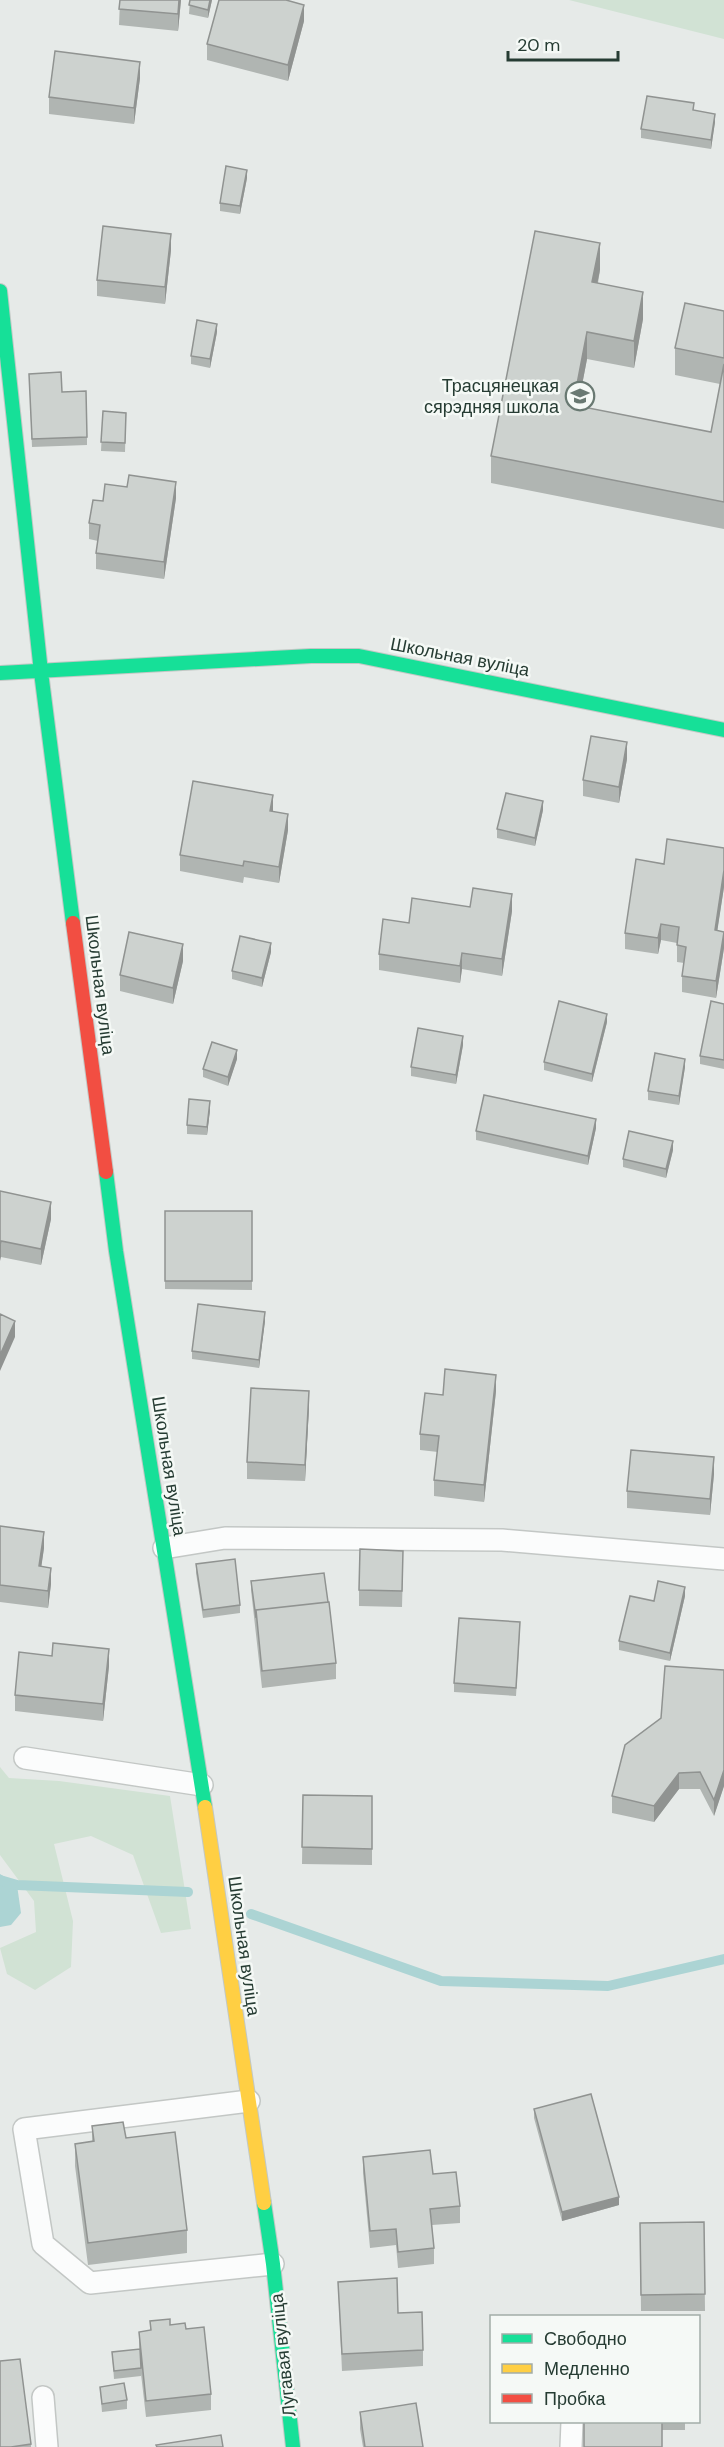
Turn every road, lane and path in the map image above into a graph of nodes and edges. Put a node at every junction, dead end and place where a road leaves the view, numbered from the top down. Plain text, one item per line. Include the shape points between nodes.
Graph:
1 (0, 291) edge
2 (41, 672) junction
3 (0, 673) edge
4 (724, 730) edge
5 (164, 1548) junction
6 (724, 1559) edge
7 (25, 1758) dead end
8 (202, 1785) junction
9 (249, 2101) junction
10 (273, 2264) junction
11 (43, 2397) dead end
12 (572, 2423) edge
13 (47, 2447) edge
14 (293, 2447) edge
15 (571, 2447) edge

1 - 2 street
2 - 3 street, Школьная вуліца
2 - 4 street, Школьная вуліца via 359,656
2 - 5 street, Школьная вуліца via 116,1251
5 - 6 lane via 225,1538 502,1540
5 - 8 street, Школьная вуліца
7 - 8 lane
8 - 9 street, Школьная вуліца
9 - 10 street, Школьная вуліца
9 - 10 lane via 24,2129 42,2244 90,2283
10 - 14 street, Лугавая вуліца
11 - 13 lane
12 - 15 lane

